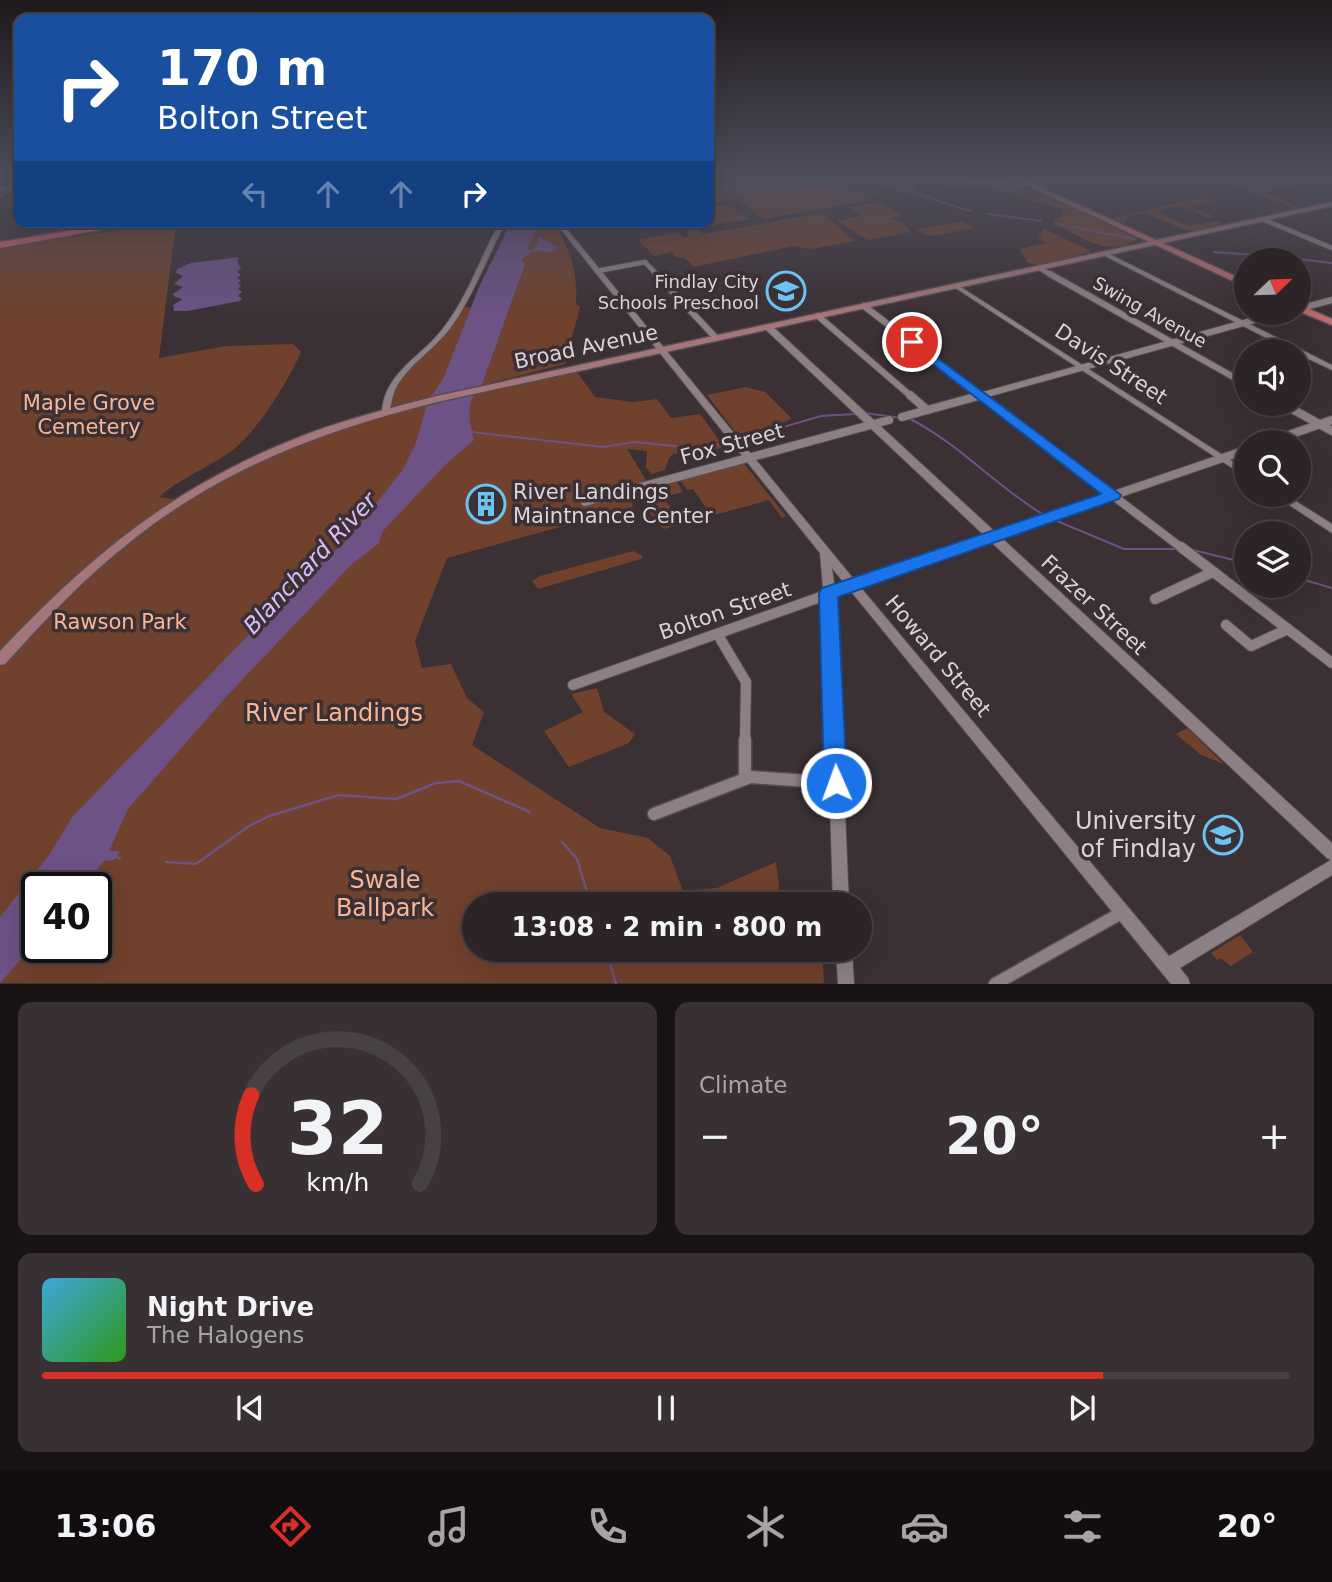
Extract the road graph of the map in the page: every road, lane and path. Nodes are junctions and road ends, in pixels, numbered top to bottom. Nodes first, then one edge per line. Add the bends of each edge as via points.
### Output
1 (1118, 225) edge
2 (1235, 225) edge
3 (1276, 225) edge
4 (73, 228) edge
5 (78, 228) edge
6 (89, 228) edge
7 (93, 228) edge
8 (500, 228) edge
9 (563, 228) edge
10 (0, 240) edge
11 (1156, 242) junction
12 (1332, 248) edge
13 (1103, 254) junction
14 (1039, 268) junction
15 (597, 271) junction
16 (1234, 278) edge
17 (956, 286) junction
18 (1332, 300) edge
19 (1311, 305) edge
20 (864, 306) junction
21 (1311, 313) edge
22 (818, 316) junction
23 (1234, 319) edge
24 (1332, 323) edge
25 (1234, 325) edge
26 (1248, 326) edge
27 (768, 327) junction
28 (716, 338) junction
29 (1171, 342) junction
30 (661, 351) junction
31 (1081, 367) junction
32 (1332, 368) edge
33 (1234, 377) edge
34 (981, 395) junction
35 (386, 410) junction
36 (927, 410) junction
37 (902, 416) dead end
38 (1305, 416) edge
39 (889, 420) dead end
40 (1332, 420) edge
41 (1319, 424) junction
42 (872, 425) junction
43 (1302, 430) edge
44 (1332, 431) edge
45 (1234, 454) edge
46 (748, 458) junction
47 (1222, 458) junction
48 (1234, 466) edge
49 (1113, 495) junction
50 (584, 502) dead end
51 (1298, 507) edge
52 (1332, 529) edge
53 (992, 537) junction
54 (825, 552) junction
55 (1213, 572) junction
56 (852, 585) junction
57 (829, 593) junction
58 (1155, 599) dead end
59 (1226, 625) dead end
60 (1287, 629) junction
61 (718, 635) junction
62 (0, 660) edge
63 (1332, 663) edge
64 (573, 685) dead end
65 (745, 779) junction
66 (836, 783) junction
67 (654, 814) dead end
68 (1332, 853) edge
69 (1332, 867) edge
70 (840, 892) edge
71 (1123, 912) junction
72 (845, 962) edge
73 (1168, 966) junction
74 (846, 984) edge
75 (995, 984) edge
76 (1182, 984) edge

1 - 11 main road
2 - 11 main road, Broad Avenue
3 - 12 street
4 - 10 highway
5 - 10 highway
6 - 10 highway
7 - 10 highway
8 - 35 street via 452,321 392,387 385,399
9 - 15 street, Howard Street
11 - 13 main road, Broad Avenue
11 - 16 main road
13 - 14 main road, Broad Avenue
13 - 23 street
14 - 17 main road, Broad Avenue
14 - 29 street, Swing Avenue
15 - 28 street via 645,262
15 - 30 street, Howard Street
17 - 20 main road, Broad Avenue
17 - 31 street, Davis Street
18 - 19 street
20 - 22 main road, Broad Avenue
20 - 34 street
21 - 24 main road
22 - 27 main road, Broad Avenue
22 - 36 street
25 - 29 street
26 - 32 street
27 - 28 main road, Broad Avenue
27 - 42 street, Frazer Street
28 - 30 main road, Broad Avenue
29 - 31 street
29 - 33 street, Swing Avenue
30 - 35 main road, Broad Avenue
30 - 46 street, Howard Street
31 - 34 street
31 - 47 street, Davis Street
34 - 36 street
34 - 49 street
35 - 62 main road, Broad Avenue via 290,442 180,500 87,572
36 - 37 street
38 - 41 street
39 - 42 street, Fox Street
40 - 41 street
41 - 43 street
41 - 44 street
42 - 46 street, Fox Street
42 - 53 street, Frazer Street
45 - 47 street, Bolton Street
46 - 50 street, Fox Street
46 - 54 street, Howard Street
47 - 48 street, Davis Street
47 - 49 street, Bolton Street
49 - 53 street, Bolton Street
49 - 55 street
51 - 52 street
53 - 56 street, Bolton Street
53 - 68 street, Frazer Street
54 - 56 street, Howard Street
54 - 57 street
55 - 58 street
55 - 60 street
56 - 57 street, Bolton Street
56 - 71 street, Howard Street
57 - 61 street, Bolton Street
57 - 66 street
59 - 60 street via 1251,646
60 - 63 street
61 - 64 street, Bolton Street
61 - 65 street via 746,682
65 - 66 street
65 - 67 street
66 - 70 street
69 - 73 street
71 - 73 street, Howard Street
71 - 75 street
72 - 74 street
73 - 76 street, Howard Street

